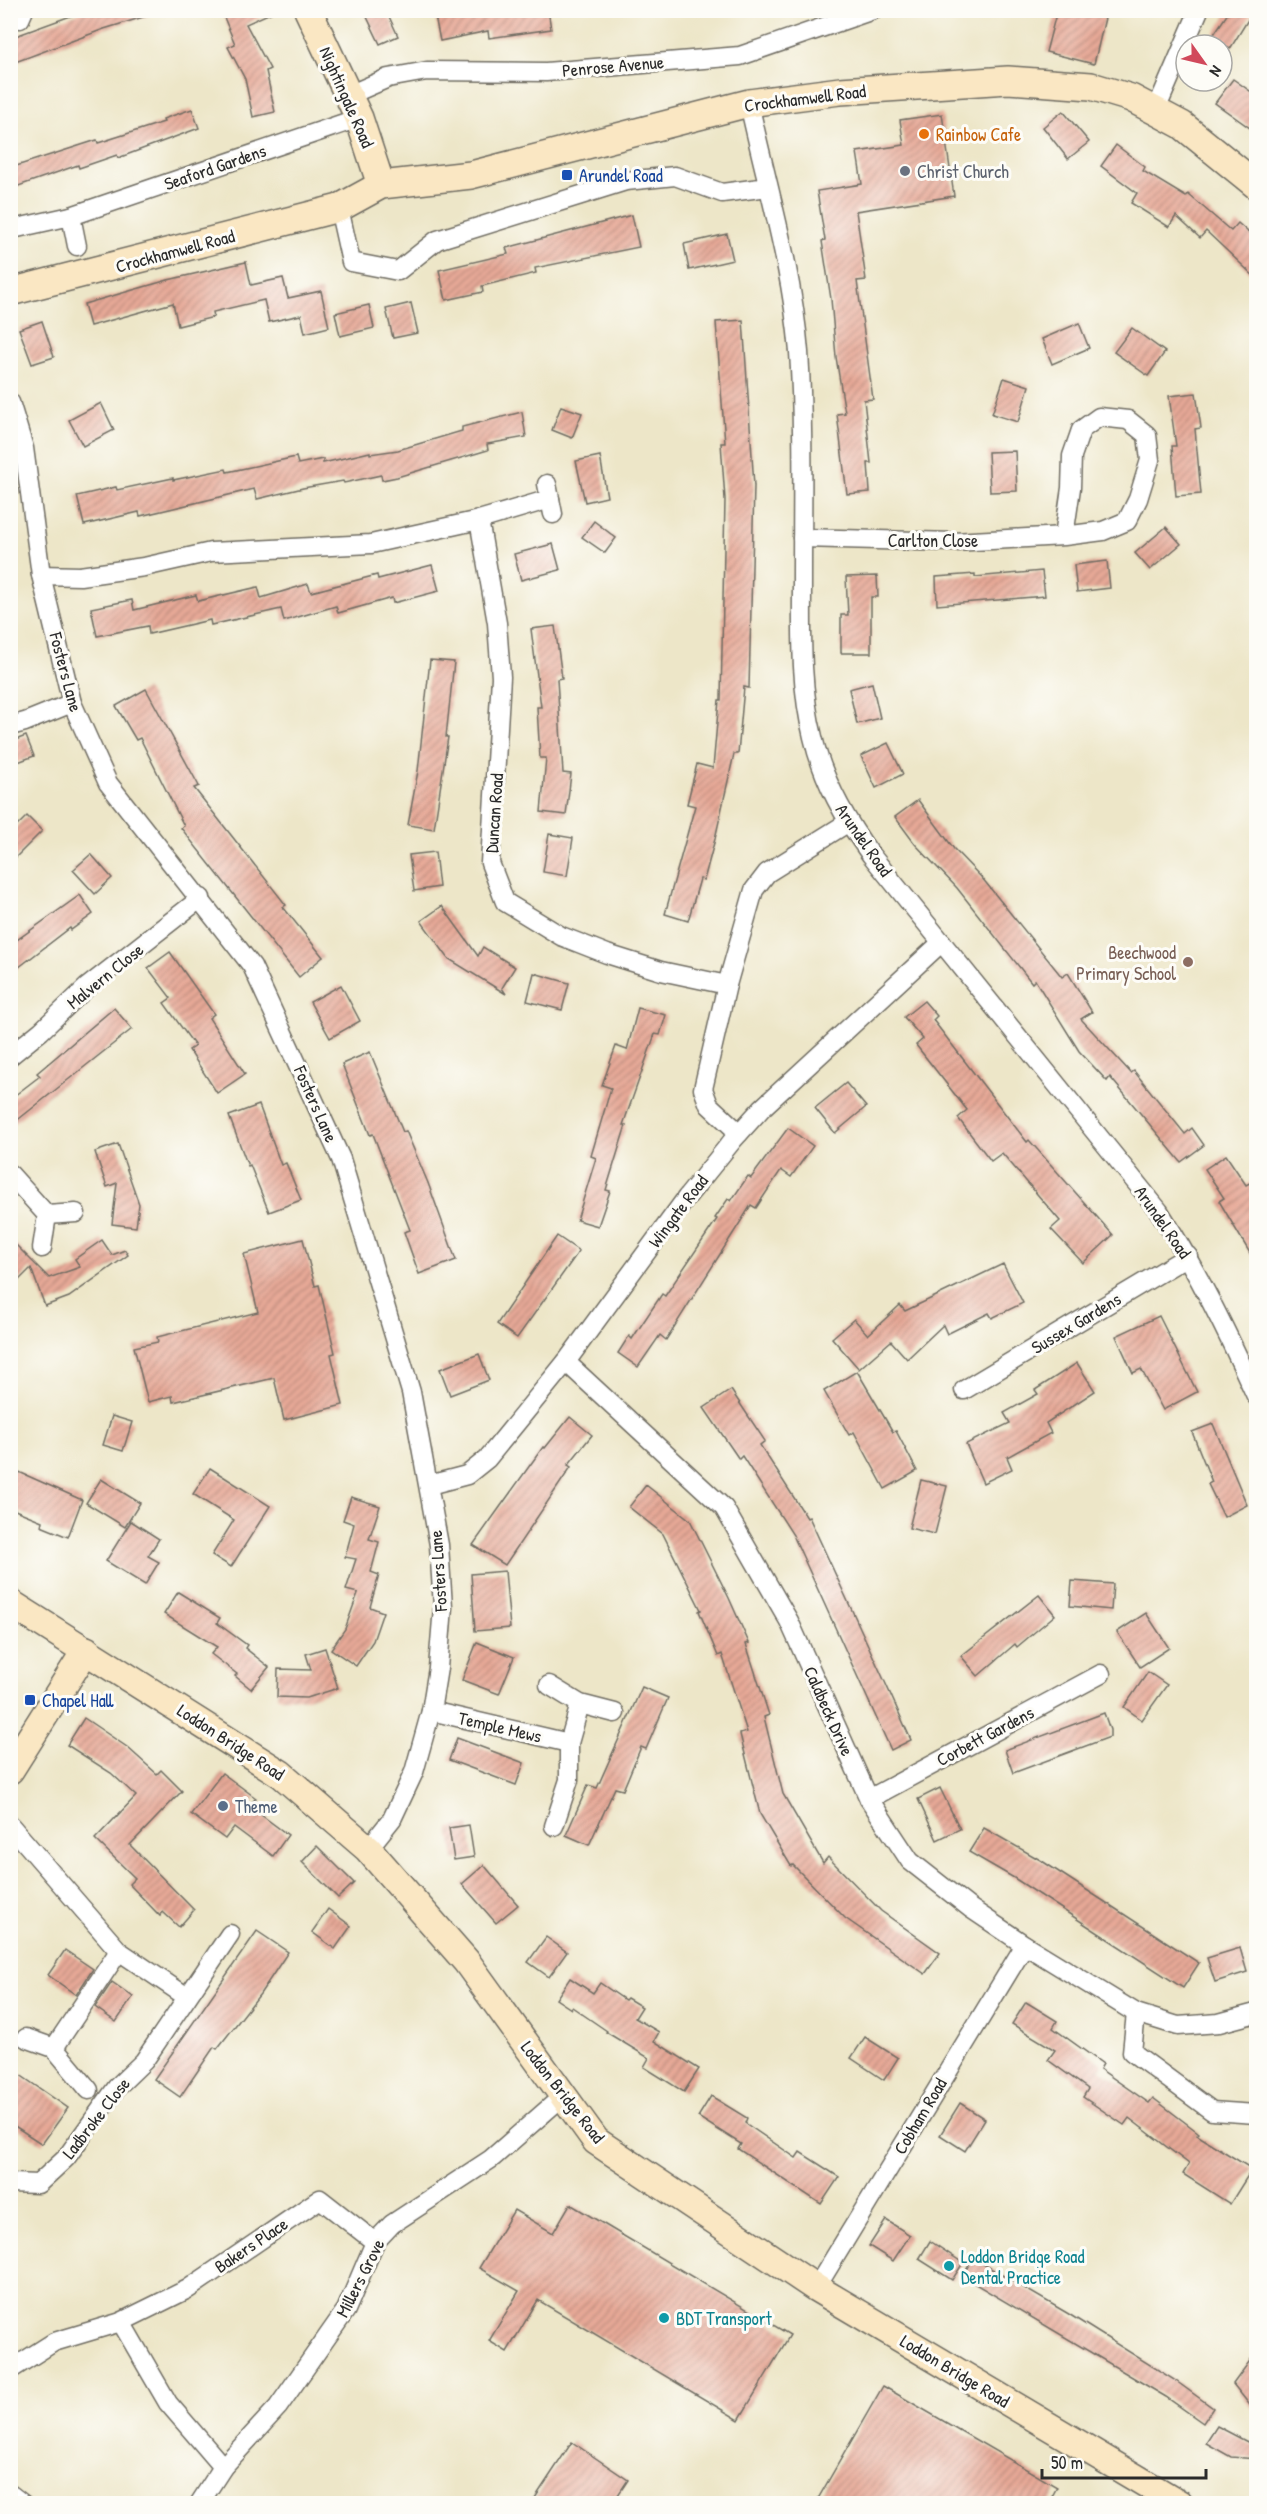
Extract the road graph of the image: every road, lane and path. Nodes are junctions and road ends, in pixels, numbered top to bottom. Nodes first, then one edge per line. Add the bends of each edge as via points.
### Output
1 (308, 10) edge
2 (873, 10) edge
3 (1199, 10) edge
4 (749, 103) junction
5 (354, 106) junction
6 (1156, 110) junction
7 (381, 185) junction
8 (1257, 185) edge
9 (768, 187) junction
10 (339, 208) junction
11 (70, 216) junction
12 (16, 228) dead end
13 (77, 246) dead end
14 (10, 292) edge
15 (10, 402) edge
16 (550, 499) dead end
17 (479, 520) junction
18 (1064, 536) junction
19 (802, 538) junction
20 (41, 575) junction
21 (72, 703) junction
22 (10, 726) edge
23 (847, 823) junction
24 (201, 898) junction
25 (942, 942) junction
26 (727, 985) junction
27 (10, 1056) edge
28 (739, 1133) junction
29 (10, 1174) edge
30 (76, 1213) dead end
31 (47, 1215) junction
32 (42, 1248) dead end
33 (1188, 1256) junction
34 (566, 1362) junction
35 (964, 1390) dead end
36 (1257, 1396) edge
37 (429, 1485) junction
38 (10, 1603) edge
39 (86, 1650) junction
40 (1101, 1674) dead end
41 (549, 1685) dead end
42 (580, 1704) junction
43 (431, 1711) junction
44 (615, 1713) dead end
45 (569, 1743) junction
46 (10, 1770) edge
47 (869, 1799) junction
48 (10, 1826) edge
49 (554, 1826) dead end
50 (368, 1849) junction
51 (230, 1934) dead end
52 (1025, 1945) junction
53 (119, 1952) junction
54 (187, 1997) junction
55 (1136, 2013) junction
56 (1257, 2013) edge
57 (26, 2038) dead end
58 (54, 2049) junction
59 (89, 2090) dead end
60 (562, 2096) junction
61 (1257, 2114) edge
62 (10, 2183) edge
63 (375, 2242) junction
64 (816, 2288) junction
65 (121, 2322) junction
66 (10, 2370) edge
67 (223, 2467) junction
68 (10, 2494) edge
69 (199, 2503) edge
70 (23, 2504) edge
71 (1180, 2504) edge

1 - 5 street, Nightingale Road
2 - 5 street, Penrose Avenue via 740,56 546,72 427,71 388,78
3 - 6 street
4 - 6 street, Crockhamwell Road via 840,91 1008,80 1091,86
4 - 7 street, Crockhamwell Road via 471,175
4 - 9 street, Arundel Road
5 - 7 street, Nightingale Road
5 - 11 street, Seaford Gardens
6 - 8 street, Crockhamwell Road via 1182,125
7 - 10 street, Crockhamwell Road
9 - 10 street via 722,193 675,176 626,181 437,240 398,271 351,262
9 - 19 street, Arundel Road via 796,317
10 - 14 street, Crockhamwell Road
11 - 12 street, Seaford Gardens
11 - 13 street
15 - 20 street, Fosters Lane via 24,448
16 - 17 street
17 - 20 street via 371,544 211,552 80,576
17 - 26 street, Duncan Road via 497,622 501,677 490,863 505,902 561,936 607,954
18 - 18 street, Carlton Close via 1103,531 1127,521 1150,460 1147,435 1128,420 1100,417 1081,430 1071,456
18 - 19 street, Carlton Close via 954,542
19 - 23 street, Arundel Road via 803,682 813,738
20 - 21 street, Fosters Lane
21 - 22 street
21 - 24 street, Fosters Lane via 108,783
23 - 25 street, Arundel Road
23 - 26 street via 767,873 754,890
24 - 27 street, Malvern Close via 87,987
24 - 37 street, Fosters Lane via 252,966 341,1159 411,1392
25 - 28 street, Wingate Road
25 - 33 street, Arundel Road via 1159,1211
26 - 28 street via 703,1089 708,1105
28 - 34 street, Wingate Road
29 - 31 street
30 - 31 street
31 - 32 street
33 - 35 street, Sussex Gardens
33 - 36 street, Arundel Road
34 - 37 street, Wingate Road via 487,1459 467,1476
34 - 47 street, Caldbeck Drive via 724,1508 789,1621
37 - 43 street, Fosters Lane via 439,1545 443,1607
38 - 39 street, Loddon Bridge Road
39 - 46 street
39 - 50 street, Loddon Bridge Road via 281,1774
40 - 47 street, Corbett Gardens
41 - 42 street
42 - 44 street
42 - 45 street
43 - 45 street, Temple Mews
43 - 50 street, Fosters Lane via 401,1802 388,1826
45 - 49 street via 568,1780
47 - 52 street, Caldbeck Drive via 910,1861
48 - 53 street
50 - 60 street, Loddon Bridge Road via 466,1960
51 - 54 street, Ladbroke Close
52 - 55 street, Caldbeck Drive
52 - 64 street, Cobham Road
53 - 54 street
53 - 58 street
54 - 62 street, Ladbroke Close via 144,2061 117,2087 66,2158 38,2184
55 - 56 street, Caldbeck Drive via 1179,2026 1219,2023
55 - 61 street via 1132,2052 1212,2111
57 - 58 street, Ladbroke Close
58 - 59 street, Ladbroke Close
60 - 63 street, Millers Grove via 491,2159 392,2224
60 - 64 street, Loddon Bridge Road via 596,2141
63 - 65 street, Bakers Place via 320,2199 188,2289
63 - 67 street, Millers Grove via 346,2310 278,2407
64 - 71 street, Loddon Bridge Road
65 - 66 street, Bakers Place via 54,2342
65 - 67 street via 168,2403
67 - 69 street, Millers Grove
68 - 70 street

